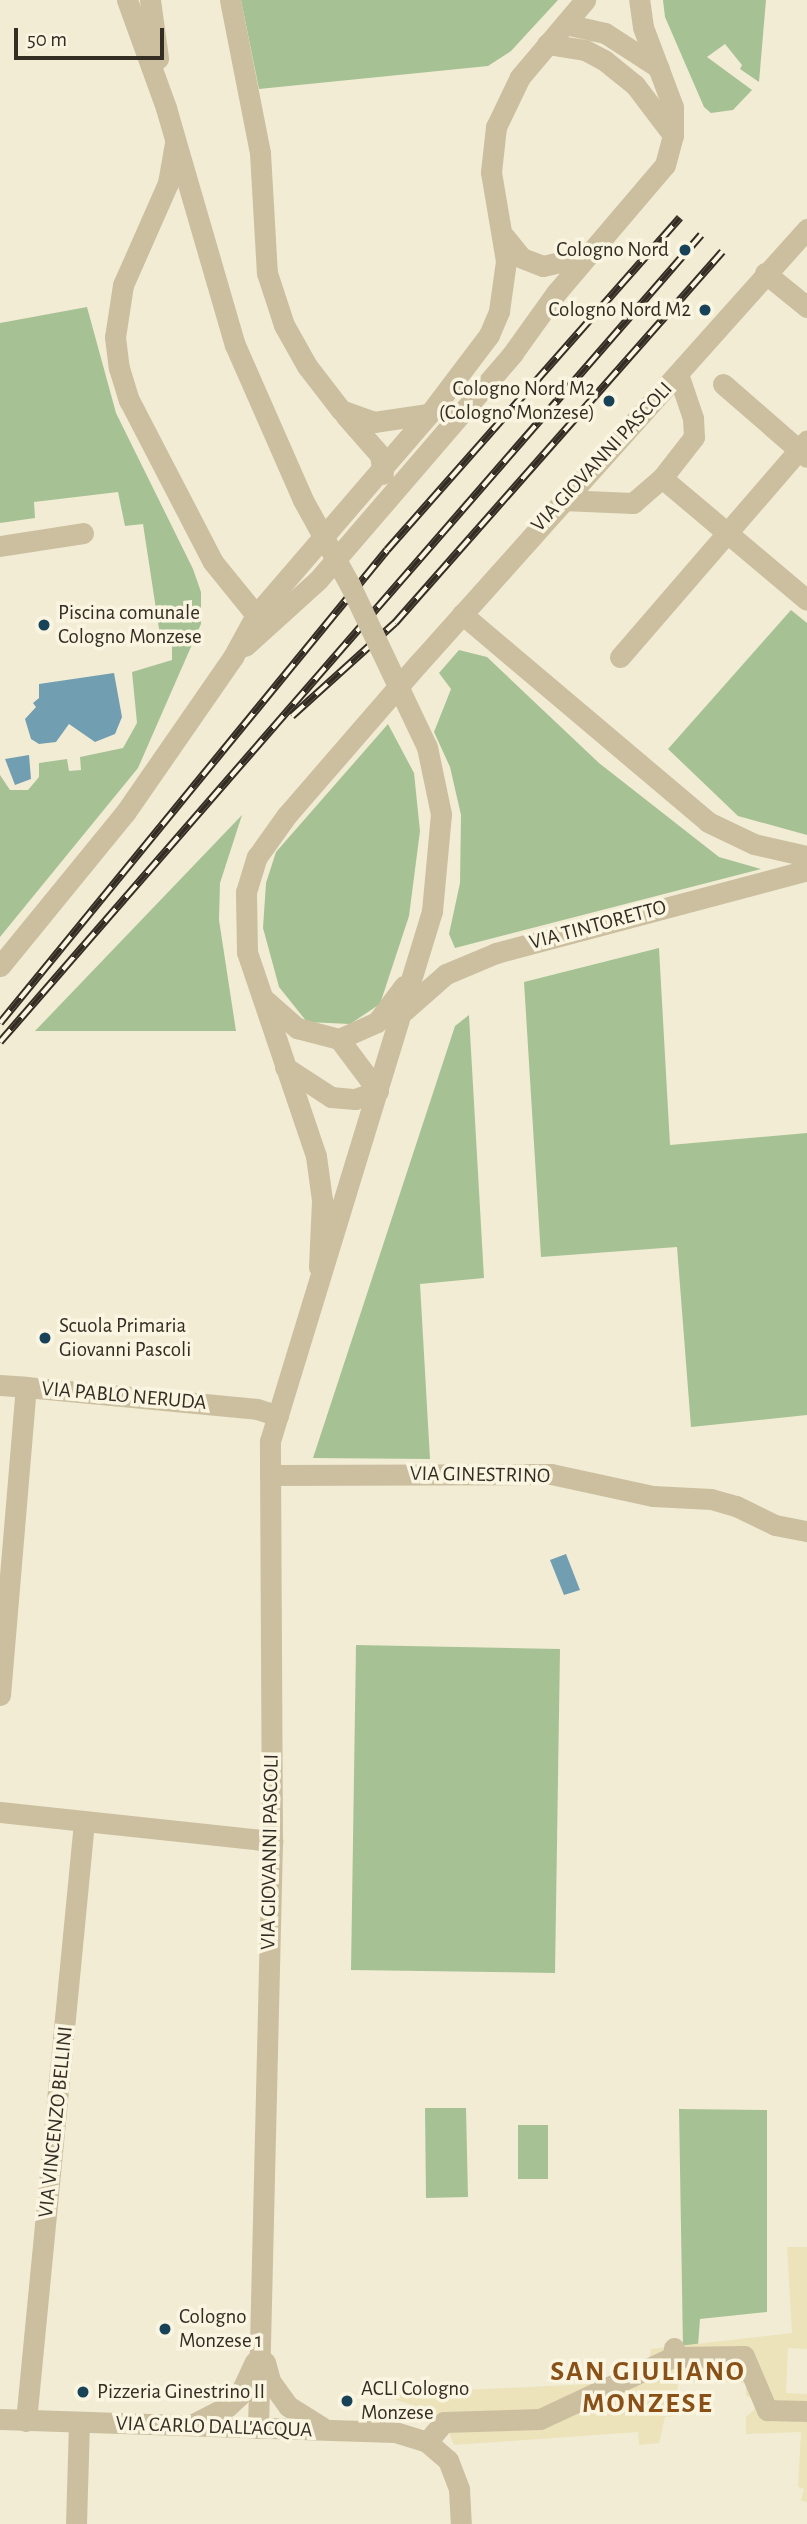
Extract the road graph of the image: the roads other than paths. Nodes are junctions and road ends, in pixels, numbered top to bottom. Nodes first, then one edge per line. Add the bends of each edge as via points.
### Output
1 (127, 0) edge
2 (150, 0) edge
3 (230, 0) edge
4 (585, 0) edge
5 (639, 0) edge
6 (565, 24) junction
7 (547, 44) junction
8 (659, 68) junction
9 (166, 108) junction
10 (673, 135) junction
11 (175, 143) junction
12 (807, 229) edge
13 (504, 236) junction
14 (586, 256) junction
15 (765, 274) junction
16 (807, 307) edge
17 (678, 374) junction
18 (723, 384) dead end
19 (341, 410) junction
20 (430, 413) junction
21 (804, 449) edge
22 (383, 464) junction
23 (662, 478) junction
24 (562, 500) junction
25 (383, 505) junction
26 (83, 533) dead end
27 (727, 533) junction
28 (0, 546) edge
29 (807, 600) edge
30 (462, 614) junction
31 (256, 615) junction
32 (277, 616) junction
33 (233, 657) junction
34 (620, 657) dead end
35 (807, 856) edge
36 (807, 870) edge
37 (0, 966) edge
38 (416, 966) junction
39 (260, 994) junction
40 (404, 1011) junction
41 (339, 1039) junction
42 (284, 1066) junction
43 (378, 1091) junction
44 (319, 1283) junction
45 (0, 1385) edge
46 (26, 1387) junction
47 (278, 1416) junction
48 (270, 1475) junction
49 (807, 1531) edge
50 (0, 1695) edge
51 (0, 1812) edge
52 (84, 1822) junction
53 (272, 1840) junction
54 (260, 2346) junction
55 (807, 2411) edge
56 (0, 2420) edge
57 (26, 2421) junction
58 (79, 2423) junction
59 (187, 2426) junction
60 (258, 2428) junction
61 (330, 2430) junction
62 (427, 2442) junction
63 (76, 2524) edge
64 (461, 2524) edge

1 - 9 street, VIA GIOVANNI PASCOLI
2 - 9 street, VIA GIOVANNI PASCOLI
3 - 19 street via 260,153 269,284 292,341
4 - 6 street
5 - 8 street via 643,27
6 - 7 street
6 - 8 street via 605,33
7 - 10 street via 585,50 604,60 635,85
7 - 13 street via 514,85 493,141 491,172
8 - 10 street via 672,101
9 - 11 street, VIA GIOVANNI PASCOLI
10 - 14 street via 659,174
11 - 31 street, VIA GIOVANNI PASCOLI via 168,183 123,285 116,351 129,400 213,562
11 - 38 street, VIA GIOVANNI PASCOLI, bridge via 235,345 303,500 350,585 427,747 439,786 441,837 435,897
12 - 15 street, VIA GIOVANNI PASCOLI
13 - 14 street via 522,258 543,266
13 - 20 street via 505,275 495,325
14 - 25 street via 513,352
15 - 16 street
15 - 17 street, VIA GIOVANNI PASCOLI
17 - 23 street via 693,418 694,437
17 - 24 street, VIA GIOVANNI PASCOLI
18 - 21 street
19 - 20 street via 361,419 388,422
19 - 22 street
20 - 22 street
21 - 27 street
22 - 25 street
22 - 31 street
23 - 24 street via 633,503
23 - 27 street
24 - 30 street, VIA GIOVANNI PASCOLI
25 - 32 street via 317,580
26 - 28 street
27 - 29 street
27 - 34 street
30 - 35 street via 708,822 754,844
30 - 39 street, VIA GIOVANNI PASCOLI via 287,815 257,857 246,892 244,929
31 - 32 street
31 - 33 street
32 - 33 street
33 - 37 street via 125,813
36 - 40 street, VIA TINTORETTO via 476,960 446,974
38 - 40 street, VIA GIOVANNI PASCOLI
38 - 41 street via 377,1022
39 - 41 street via 297,1028
39 - 42 street, VIA GIOVANNI PASCOLI
40 - 43 street, VIA GIOVANNI PASCOLI
41 - 43 street
42 - 43 street via 331,1097 355,1098
42 - 44 street, VIA GIOVANNI PASCOLI via 320,1178
43 - 44 street, VIA GIOVANNI PASCOLI
44 - 47 street, VIA GIOVANNI PASCOLI
45 - 46 street
46 - 47 street, VIA PABLO NERUDA via 257,1409
46 - 50 street, VIA PABLO NERUDA
47 - 48 street, VIA GIOVANNI PASCOLI via 270,1441
48 - 49 street, VIA GINESTRINO via 551,1474 653,1496 711,1499 775,1525
48 - 53 street, VIA GIOVANNI PASCOLI
51 - 52 street
52 - 53 street
52 - 57 street, VIA VINCENZO BELLINI
53 - 54 street, VIA GIOVANNI PASCOLI
54 - 59 street via 239,2396 227,2407
54 - 60 street, VIA GIOVANNI PASCOLI
54 - 61 street via 270,2381 288,2406
55 - 62 street via 767,2410 744,2357 673,2353 540,2419 444,2422
56 - 57 street, VIA CARLO DALL'ACQUA
57 - 58 street, VIA CARLO DALL'ACQUA
58 - 59 street, VIA CARLO DALL'ACQUA
58 - 63 street
59 - 60 street, VIA CARLO DALL'ACQUA
60 - 61 street, VIA CARLO DALL'ACQUA
61 - 62 street, VIA CARLO DALL'ACQUA via 395,2432
62 - 64 street via 443,2454 455,2473

